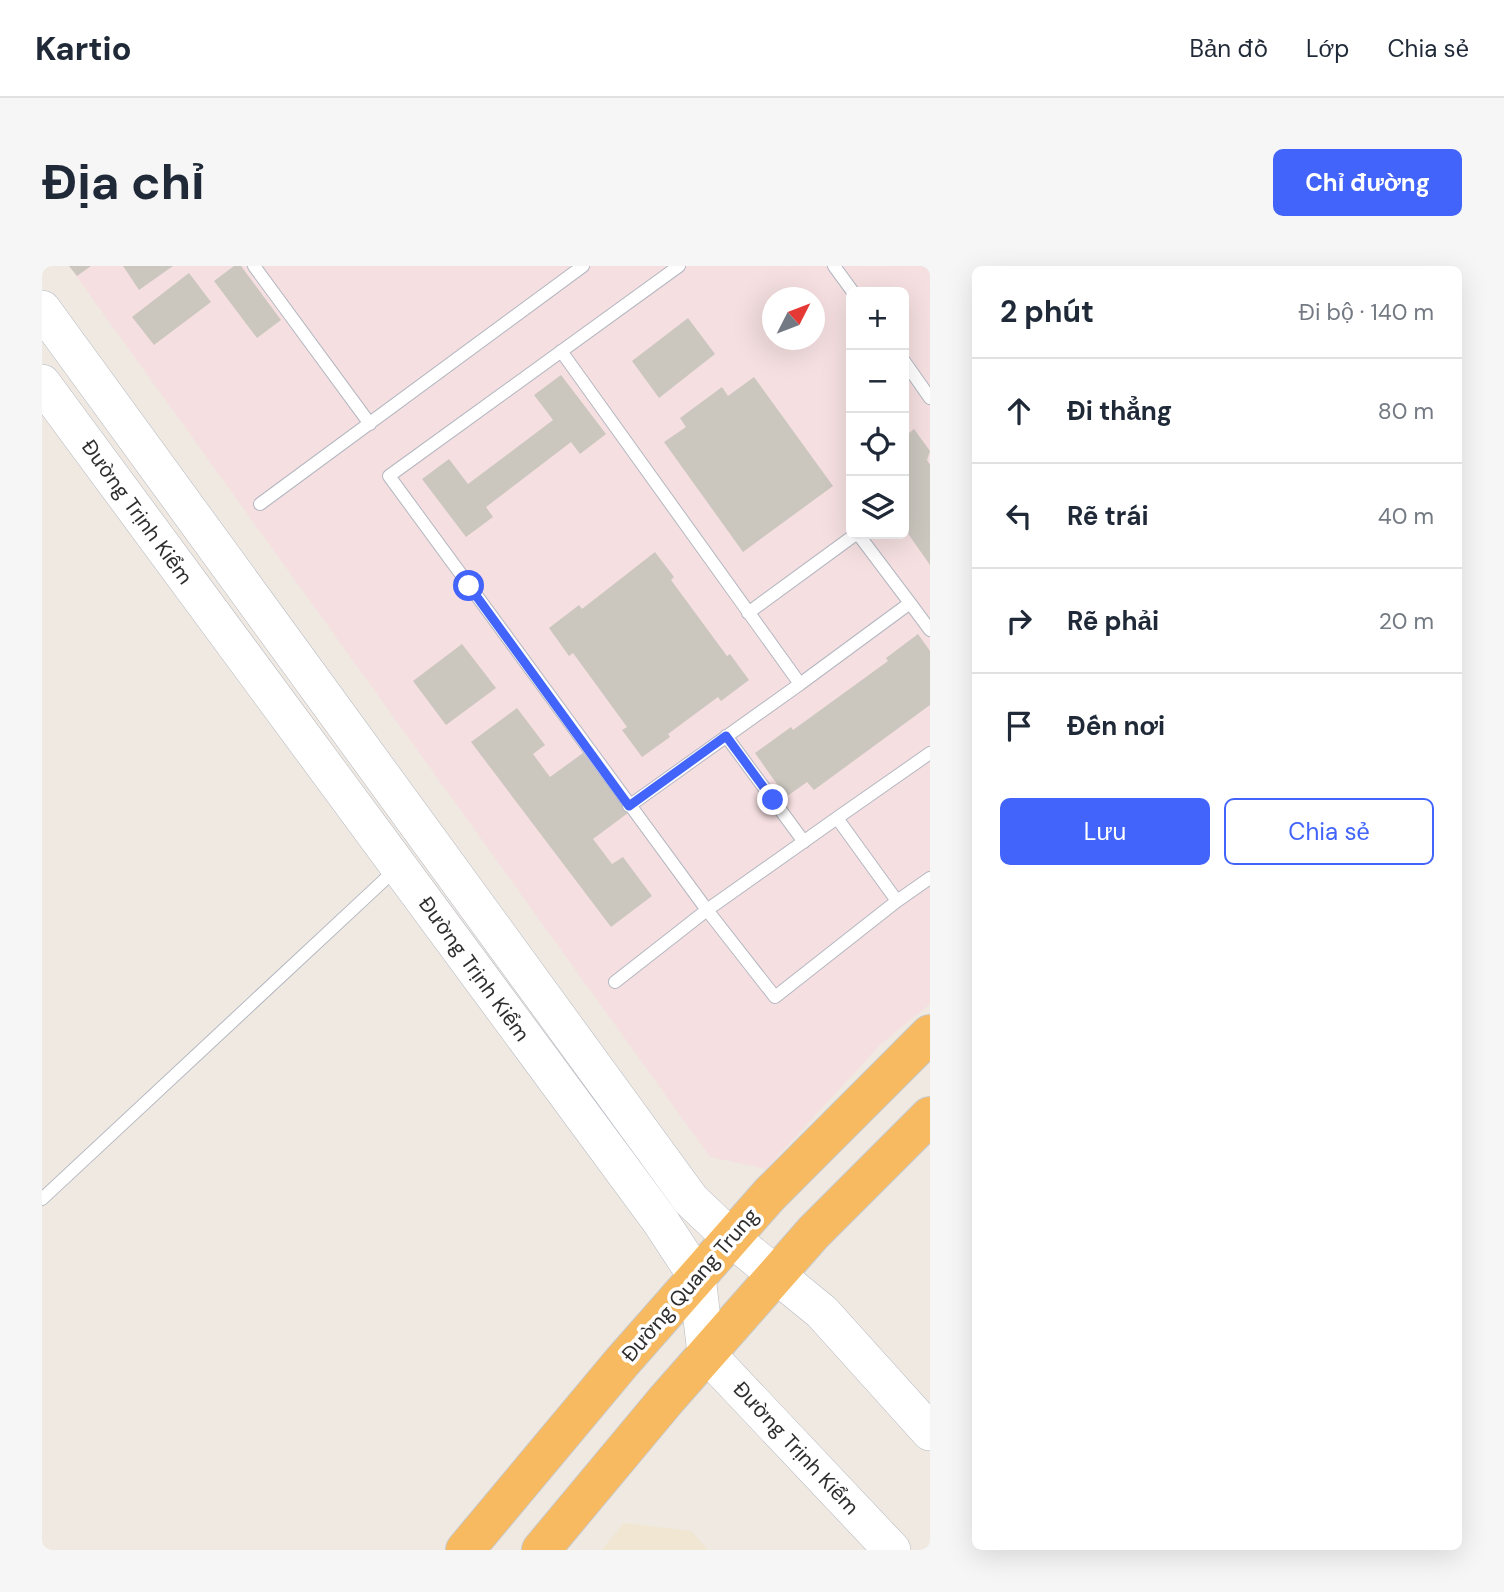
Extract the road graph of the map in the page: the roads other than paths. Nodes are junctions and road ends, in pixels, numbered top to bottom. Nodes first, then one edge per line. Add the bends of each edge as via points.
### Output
1 (254, 266) edge
2 (583, 266) edge
3 (679, 266) edge
4 (834, 266) edge
5 (849, 287) edge
6 (42, 309) edge
7 (561, 351) junction
8 (909, 368) edge
9 (42, 383) edge
10 (930, 398) edge
11 (370, 424) junction
12 (260, 504) dead end
13 (850, 539) edge
14 (861, 539) edge
15 (910, 603) junction
16 (748, 613) junction
17 (930, 630) edge
18 (800, 684) junction
19 (726, 736) junction
20 (930, 753) edge
21 (629, 806) junction
22 (837, 818) junction
23 (804, 842) junction
24 (398, 866) junction
25 (930, 878) edge
26 (897, 901) junction
27 (707, 910) junction
28 (615, 982) dead end
29 (930, 1034) edge
30 (930, 1116) edge
31 (42, 1199) edge
32 (731, 1238) junction
33 (775, 1276) junction
34 (697, 1277) junction
35 (706, 1353) junction
36 (930, 1433) edge
37 (466, 1550) edge
38 (541, 1550) edge
39 (892, 1550) edge

1 - 11 lane
2 - 11 lane
3 - 7 lane
4 - 5 lane
6 - 32 main road, Đường Trịnh Kiểm via 691,1200
7 - 16 lane
7 - 21 lane via 389,476
8 - 10 lane
9 - 24 main road, Đường Trịnh Kiểm
11 - 12 lane
13 - 16 lane
14 - 15 lane
15 - 17 lane
15 - 18 lane
16 - 18 lane
18 - 19 lane
19 - 21 lane
19 - 23 lane
20 - 22 lane
21 - 27 lane
22 - 23 lane
22 - 26 lane
23 - 27 lane
24 - 31 lane
24 - 34 main road, Đường Trịnh Kiểm
25 - 26 lane
26 - 27 lane via 775,997
27 - 28 lane
29 - 32 highway, Đường Quang Trung
30 - 33 highway
32 - 33 main road, Đường Trịnh Kiểm
32 - 34 highway, Đường Quang Trung
33 - 35 highway
33 - 36 main road, Đường Trịnh Kiểm via 822,1312
34 - 35 main road, Đường Trịnh Kiểm
34 - 37 highway, Đường Quang Trung
35 - 38 highway
35 - 39 main road, Đường Trịnh Kiểm

